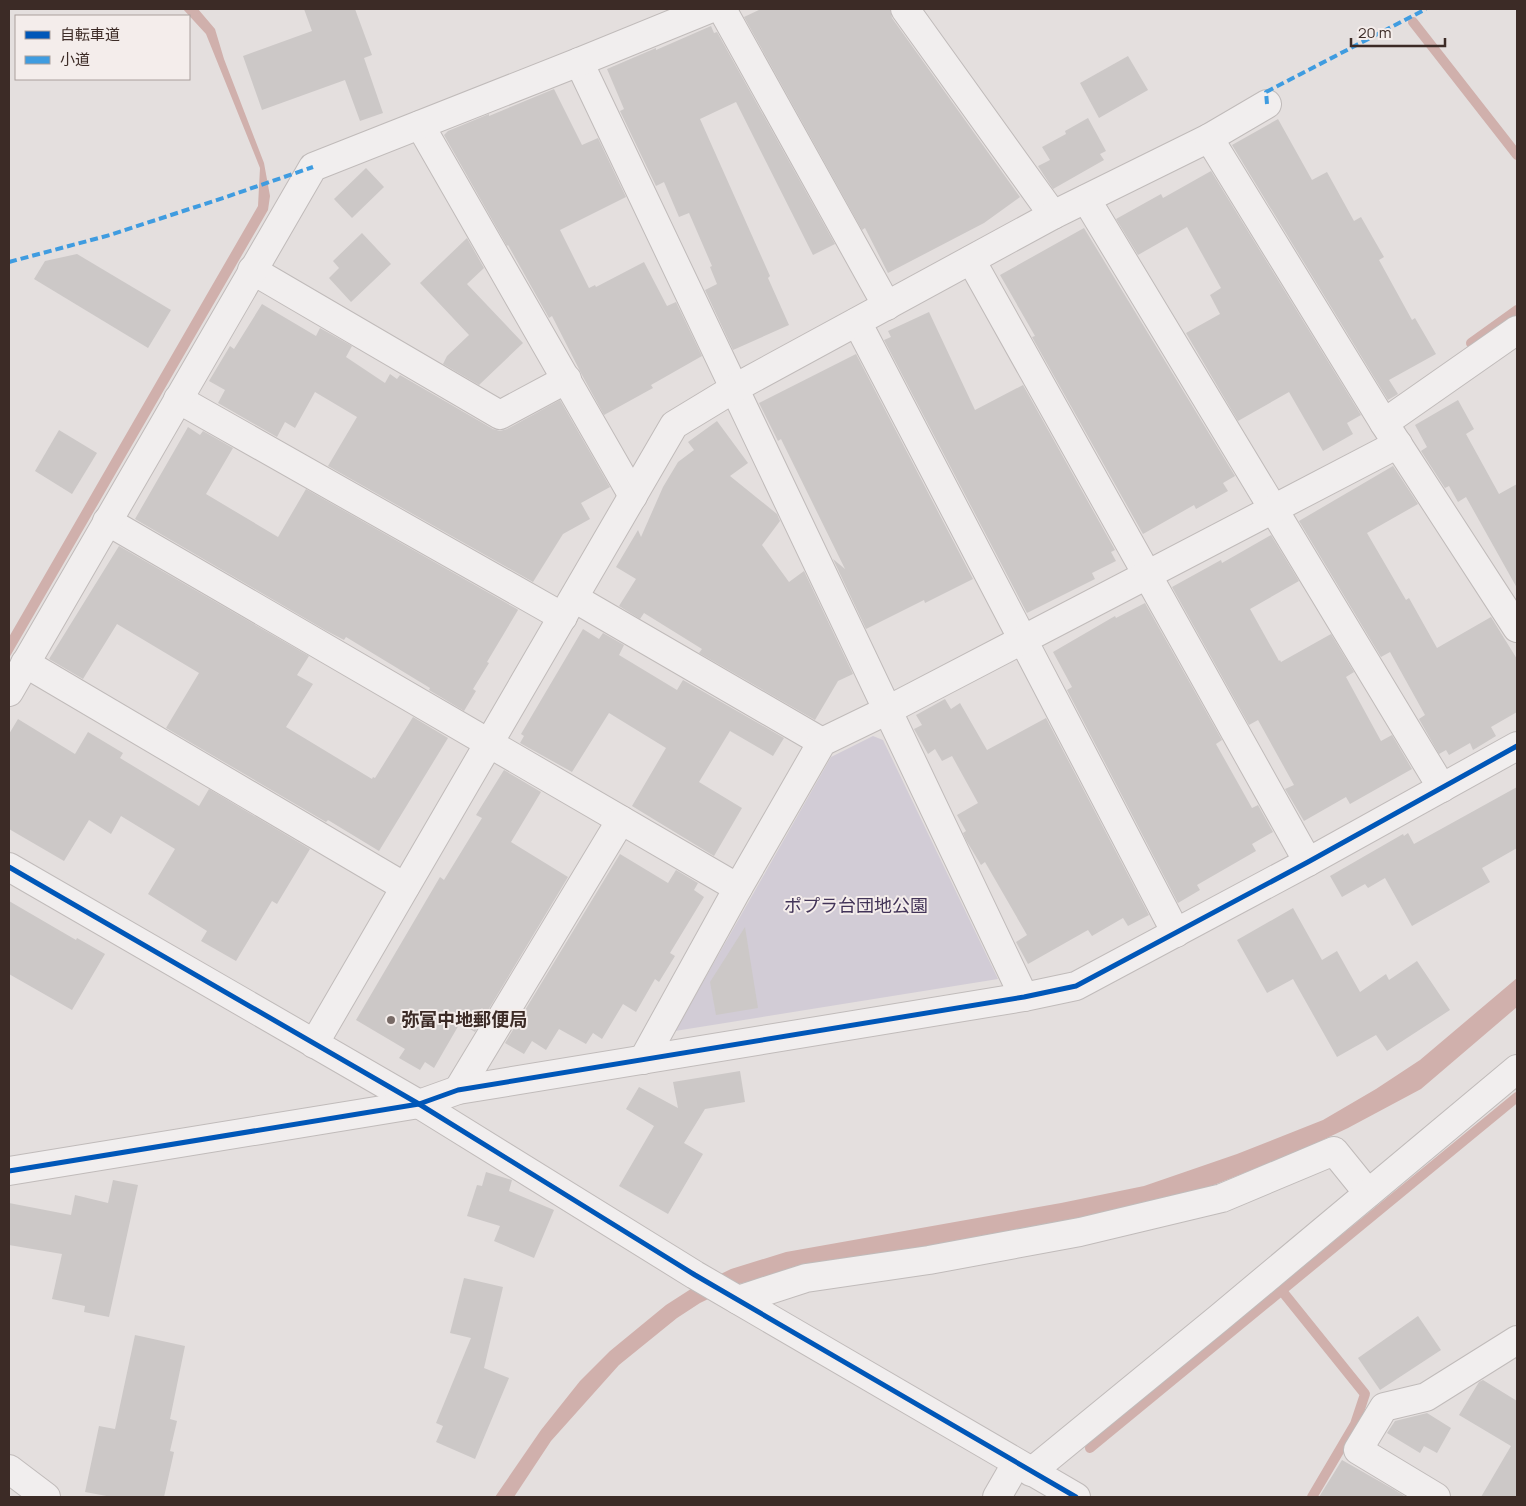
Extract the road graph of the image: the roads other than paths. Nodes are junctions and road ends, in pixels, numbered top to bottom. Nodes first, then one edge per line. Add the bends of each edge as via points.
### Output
1 (708, 9) edge
2 (722, 9) edge
3 (905, 9) edge
4 (579, 62) junction
5 (1267, 104) dead end
6 (420, 125) junction
7 (1209, 138) junction
8 (1086, 199) junction
9 (1053, 215) junction
10 (971, 260) junction
11 (252, 270) junction
12 (887, 306) junction
13 (857, 322) junction
14 (1517, 330) edge
15 (566, 379) junction
16 (735, 388) junction
17 (178, 399) junction
18 (1391, 434) junction
19 (633, 496) junction
20 (1274, 510) junction
21 (107, 521) junction
22 (1147, 575) junction
23 (568, 607) junction
24 (1517, 628) edge
25 (1022, 640) junction
26 (25, 664) junction
27 (9, 692) edge
28 (888, 710) junction
29 (822, 742) junction
30 (489, 743) junction
31 (1517, 746) edge
32 (1442, 788) junction
33 (621, 820) junction
34 (1308, 862) junction
35 (9, 867) edge
36 (405, 887) junction
37 (738, 888) junction
38 (1176, 933) junction
39 (1024, 997) junction
40 (314, 1044) junction
41 (643, 1060) junction
42 (1517, 1069) edge
43 (458, 1090) junction
44 (419, 1104) junction
45 (9, 1171) edge
46 (1368, 1193) junction
47 (735, 1298) junction
48 (1517, 1340) edge
49 (1024, 1468) junction
50 (9, 1469) edge
51 (46, 1497) edge
52 (997, 1497) edge
53 (1076, 1497) edge
54 (1436, 1497) edge

1 - 4 street
2 - 12 street
3 - 9 street
4 - 6 street
4 - 16 street
5 - 7 street
6 - 11 street via 313,167
6 - 15 street
7 - 8 street
7 - 18 street
8 - 9 street
8 - 20 street
9 - 10 street
10 - 12 street
10 - 22 street
11 - 15 street via 500,415
11 - 17 street
12 - 13 street
13 - 16 street
13 - 25 street
14 - 18 street
15 - 19 street
16 - 19 street via 674,426
16 - 28 street
17 - 21 street
17 - 23 street
18 - 20 street
18 - 24 street
19 - 23 street
20 - 22 street
20 - 32 street
21 - 26 street
21 - 30 street
22 - 25 street
22 - 34 street
23 - 29 street
23 - 30 street
25 - 28 street
25 - 38 street
26 - 27 street
26 - 36 street
28 - 29 street
28 - 39 street
29 - 37 street
30 - 33 street
30 - 36 street
31 - 32 street
32 - 34 street
33 - 37 street
33 - 43 street
34 - 38 street
35 - 40 street
36 - 40 street
37 - 41 street
38 - 39 street via 1076,986
39 - 41 street
40 - 44 street
41 - 43 street
42 - 46 street
43 - 44 street
44 - 45 street
44 - 47 street
46 - 47 street via 1334,1151 1222,1198 1080,1232 806,1278
46 - 49 street via 1219,1318
47 - 49 street
48 - 54 street via 1426,1398 1384,1408 1358,1450
49 - 52 street
49 - 53 street
50 - 51 street

